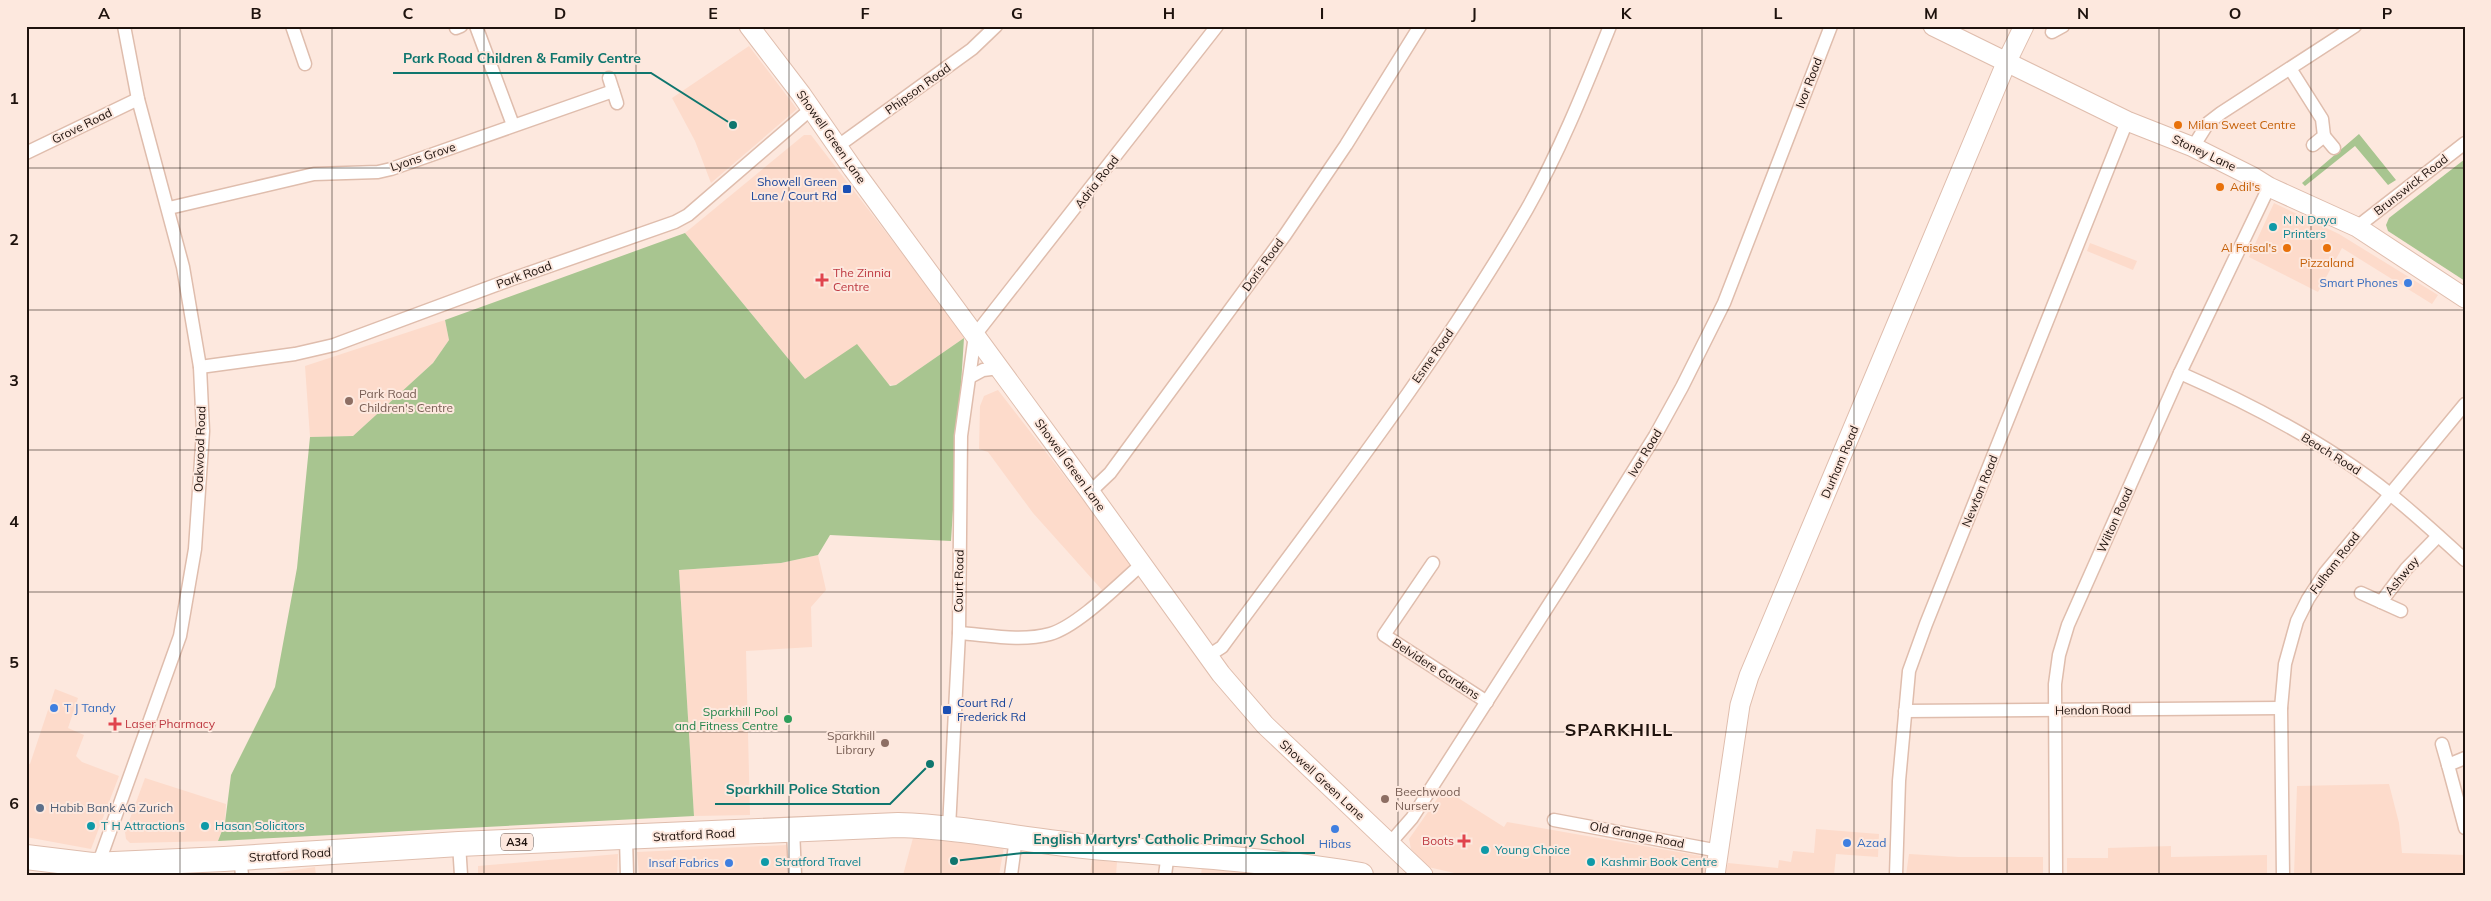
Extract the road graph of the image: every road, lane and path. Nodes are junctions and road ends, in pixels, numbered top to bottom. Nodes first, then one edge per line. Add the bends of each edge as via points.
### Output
1 (124, 26) edge
2 (292, 26) edge
3 (476, 26) edge
4 (749, 26) edge
5 (996, 26) edge
6 (1217, 26) edge
7 (1420, 26) edge
8 (1610, 26) edge
9 (1831, 26) edge
10 (1933, 26) edge
11 (2024, 26) edge
12 (2355, 26) edge
13 (2007, 61) junction
14 (305, 64) dead end
15 (2291, 70) junction
16 (609, 78) dead end
17 (138, 99) junction
18 (811, 109) junction
19 (2128, 121) junction
20 (513, 125) junction
21 (2324, 136) junction
22 (2465, 143) edge
23 (2313, 145) dead end
24 (838, 146) junction
25 (2194, 148) junction
26 (2334, 148) dead end
27 (26, 152) edge
28 (2269, 187) junction
29 (169, 208) junction
30 (2357, 227) junction
31 (2465, 298) edge
32 (976, 335) junction
33 (200, 367) junction
34 (999, 368) junction
35 (2180, 373) junction
36 (970, 378) junction
37 (2465, 404) edge
38 (1090, 492) junction
39 (2390, 494) junction
40 (2438, 536) junction
41 (2465, 560) edge
42 (1432, 563) dead end
43 (1141, 565) junction
44 (2361, 593) dead end
45 (2381, 602) junction
46 (2400, 611) dead end
47 (959, 633) junction
48 (1208, 656) junction
49 (1487, 702) junction
50 (2282, 708) junction
51 (2054, 710) junction
52 (1905, 711) junction
53 (2442, 744) dead end
54 (2465, 758) edge
55 (2448, 765) junction
56 (1554, 820) dead end
57 (794, 828) junction
58 (949, 828) junction
59 (2465, 828) edge
60 (626, 838) junction
61 (1016, 838) junction
62 (1390, 843) junction
63 (459, 844) junction
64 (1719, 851) junction
65 (26, 857) edge
66 (1166, 864) edge
67 (98, 865) junction
68 (241, 866) edge
69 (72, 869) edge
70 (1334, 873) edge
71 (461, 875) edge
72 (627, 875) edge
73 (795, 875) edge
74 (1011, 875) edge
75 (1361, 875) edge
76 (1423, 875) edge
77 (1715, 875) edge
78 (1896, 875) edge
79 (2056, 875) edge
80 (2283, 875) edge

1 - 17 street, Oakwood Road
2 - 14 street
3 - 20 street
4 - 18 street, Showell Green Lane
5 - 24 street, Phipson Road via 972,49
6 - 32 street, Adria Road
7 - 38 street, Doris Road via 1285,235 1110,473
8 - 48 street, Esme Road via 1563,138 1528,207 1484,281 1423,371 1222,647
9 - 49 street, Ivor Road via 1710,335 1656,436
10 - 13 street, Stoney Lane
11 - 13 street, Durham Road
12 - 15 street
13 - 19 street, Stoney Lane
13 - 64 street, Durham Road via 1749,676 1740,705
15 - 21 street via 2322,119
15 - 25 street via 2208,123
16 - 20 street, Lyons Grove via 614,97
17 - 27 street, Grove Road
17 - 29 street, Oakwood Road
18 - 24 street, Showell Green Lane
18 - 33 street, Park Road via 688,215 675,222 512,278 334,345 295,354
19 - 25 street, Stoney Lane
19 - 52 street, Newton Road via 1926,624 1909,671
20 - 29 street, Lyons Grove via 391,169 314,174
21 - 23 street
21 - 26 street
22 - 30 street, Brunswick Road
24 - 32 street, Showell Green Lane
25 - 28 street, Stoney Lane
28 - 30 street, Stoney Lane
28 - 35 street, Wilton Road
29 - 33 street, Oakwood Road
30 - 31 street, Stoney Lane
32 - 34 street, Showell Green Lane
32 - 36 street, Court Road
33 - 67 street, Oakwood Road via 202,432 195,540 180,636
34 - 36 street via 983,370
34 - 38 street, Showell Green Lane
35 - 39 street, Beach Road via 2253,407
35 - 51 street, Wilton Road via 2068,626 2059,655
36 - 47 street, Court Road via 961,436
37 - 39 street, Fulham Road
38 - 43 street, Showell Green Lane
39 - 40 street, Beach Road
39 - 50 street, Fulham Road via 2324,573 2308,599 2289,645
40 - 41 street, Beach Road
40 - 45 street, Ashway via 2406,569
42 - 49 street, Belvidere Gardens via 1384,635
43 - 47 street via 1080,617 1051,634 1023,637
43 - 48 street, Showell Green Lane
44 - 45 street
45 - 46 street, Ashway
47 - 58 street, Court Road
48 - 62 street, Showell Green Lane via 1265,725
49 - 62 street, Ivor Road via 1412,818
50 - 51 street, Hendon Road
50 - 80 street, Fulham Road
51 - 52 street, Hendon Road
51 - 79 street, Wilton Road
52 - 78 street, Newton Road
53 - 55 street
54 - 55 street
55 - 59 street
56 - 64 street, Old Grange Road
57 - 58 highway, Stratford Road / A34 via 894,825
57 - 60 highway, Stratford Road / A34
57 - 73 street
58 - 61 highway, Stratford Road / A34
60 - 63 highway, Stratford Road / A34
60 - 72 street
61 - 66 highway, Stratford Road / A34
61 - 74 street
62 - 76 street, Showell Green Lane
63 - 68 highway, Stratford Road / A34
63 - 71 street
64 - 77 street, Durham Road
65 - 69 highway, Stratford Road / A34
66 - 70 highway, Stratford Road / A34 via 1225,857
67 - 68 highway, Stratford Road / A34
67 - 69 highway, Stratford Road / A34
70 - 75 highway, Stratford Road / A34

